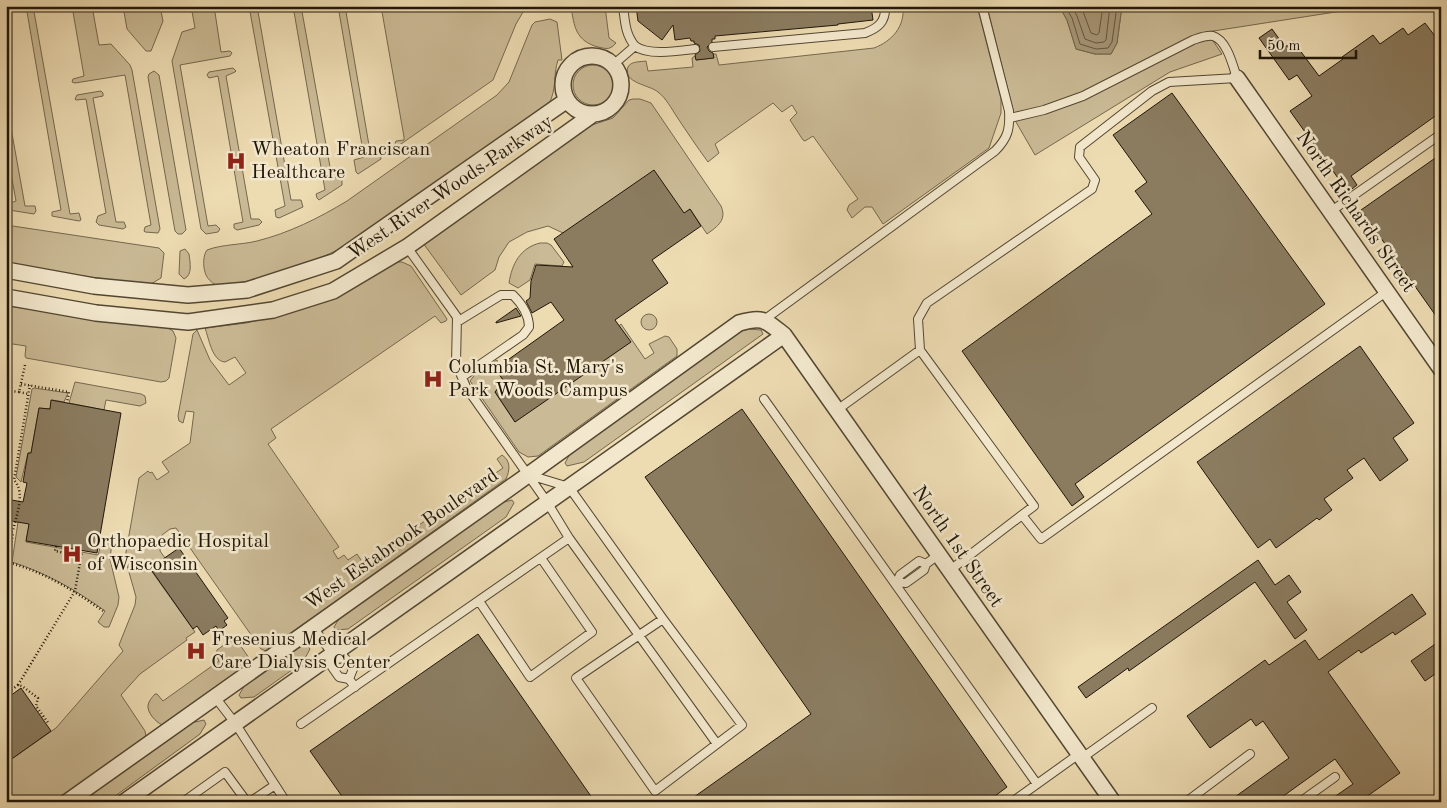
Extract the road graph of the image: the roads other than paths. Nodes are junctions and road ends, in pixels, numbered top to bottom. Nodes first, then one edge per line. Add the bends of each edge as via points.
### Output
1 (623, 6) edge
2 (885, 6) edge
3 (982, 6) edge
4 (635, 46) junction
5 (713, 47) dead end
6 (695, 50) dead end
7 (613, 65) junction
8 (1237, 78) junction
9 (567, 100) junction
10 (592, 115) junction
11 (1010, 118) junction
12 (1441, 134) edge
13 (1330, 212) junction
14 (407, 247) junction
15 (6, 270) edge
16 (1386, 292) junction
17 (6, 297) edge
18 (764, 320) junction
19 (457, 322) junction
20 (784, 335) junction
21 (920, 350) junction
22 (1441, 369) edge
23 (462, 377) junction
24 (764, 399) dead end
25 (836, 410) junction
26 (528, 475) junction
27 (569, 487) junction
28 (547, 502) junction
29 (1022, 515) junction
30 (569, 538) junction
31 (541, 558) junction
32 (932, 559) junction
33 (949, 571) junction
34 (896, 583) junction
35 (478, 601) junction
36 (663, 619) junction
37 (314, 627) junction
38 (638, 635) junction
39 (334, 657) junction
40 (349, 679) junction
41 (355, 687) junction
42 (214, 697) junction
43 (1152, 708) dead end
44 (235, 723) junction
45 (301, 724) dead end
46 (717, 744) junction
47 (1250, 754) dead end
48 (1081, 756) junction
49 (1334, 777) dead end
50 (1037, 784) junction
51 (275, 785) junction
52 (66, 802) edge
53 (124, 802) edge
54 (183, 802) edge
55 (248, 802) edge
56 (286, 802) edge
57 (1012, 802) edge
58 (1113, 802) edge
59 (1186, 802) edge
60 (1300, 802) edge

1 - 4 lane via 629,39
2 - 5 lane via 882,22 876,29 864,33
3 - 11 lane
4 - 6 lane via 648,52
4 - 7 lane
7 - 9 street, West River Woods Parkway via 598,57 581,58 573,64 563,81
7 - 10 street, West River Woods Parkway via 621,81 618,98 606,111
8 - 11 lane via 1228,51 1213,36 1204,36 1083,96
8 - 13 street, North Richards Street
8 - 21 lane via 1169,82 1152,91 1080,147 1079,157 1095,180 1092,189 926,303 918,320
9 - 10 street, West River Woods Parkway via 580,112
9 - 15 street, West River Woods Parkway via 336,261 247,290 188,295 94,286
10 - 14 street, West River Woods Parkway
11 - 18 lane via 1004,142 995,151
12 - 13 lane
13 - 16 street, North Richards Street
14 - 17 street, West River Woods Parkway via 333,291 273,310 188,322 96,313
14 - 19 lane via 457,316
16 - 22 street, North Richards Street
16 - 29 lane via 1041,539
18 - 20 street, North 1st Street
18 - 26 street, West Estabrook Boulevard via 739,323
19 - 23 lane via 456,363
19 - 23 lane via 500,295 513,294 521,302 530,327
20 - 25 street, North 1st Street
20 - 27 street
21 - 25 lane
21 - 29 lane via 1034,506
23 - 26 lane
24 - 34 lane
25 - 32 street, North 1st Street
26 - 27 lane
26 - 28 lane
26 - 37 street, West Estabrook Boulevard
27 - 28 street
27 - 36 lane
28 - 30 lane
28 - 39 street
29 - 33 lane
30 - 31 lane
30 - 38 lane
31 - 35 lane
31 - 35 lane via 592,632 530,677
32 - 33 street, North 1st Street
32 - 34 lane via 919,561 900,575
33 - 48 street, North 1st Street
34 - 50 lane
35 - 41 lane
36 - 38 lane
36 - 46 lane via 742,725
37 - 39 lane
37 - 42 street, West Estabrook Boulevard
38 - 46 lane
38 - 46 lane via 576,678 654,790
39 - 40 lane via 332,667 339,677
39 - 40 lane via 345,658 353,669
39 - 44 street
40 - 41 lane
41 - 45 lane
42 - 44 lane
42 - 52 street, West Estabrook Boulevard
43 - 48 lane
44 - 51 lane
44 - 53 street
47 - 59 lane
48 - 50 lane
48 - 58 street, North 1st Street
49 - 60 lane
50 - 57 lane
51 - 55 lane
51 - 56 lane
54 - 55 lane via 224,772

